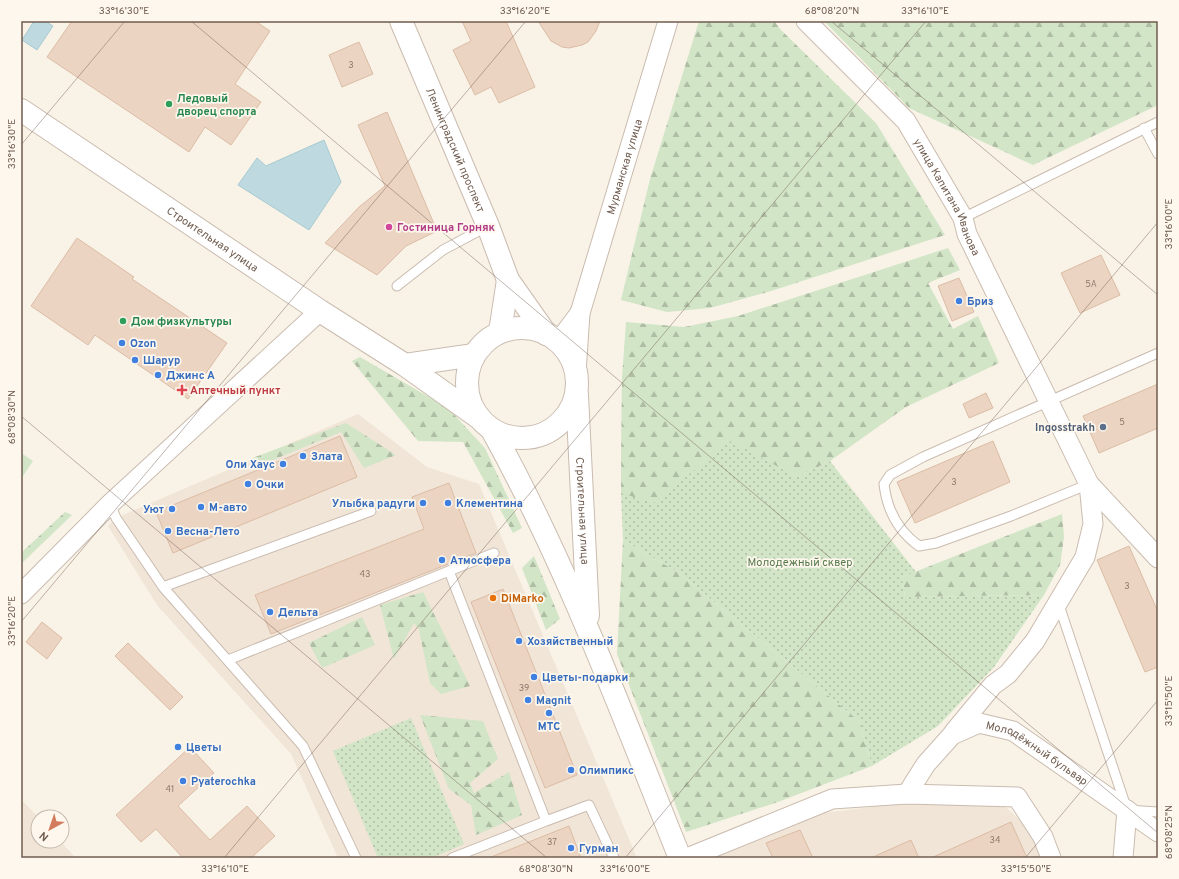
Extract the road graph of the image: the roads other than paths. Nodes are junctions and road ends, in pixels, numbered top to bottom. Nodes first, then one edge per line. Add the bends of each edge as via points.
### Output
1 (401, 21) edge
2 (668, 21) edge
3 (806, 21) edge
4 (21, 110) edge
5 (1158, 122) edge
6 (1144, 128) junction
7 (1158, 154) edge
8 (963, 218) junction
9 (488, 226) junction
10 (508, 280) junction
11 (397, 286) dead end
12 (320, 311) junction
13 (580, 313) junction
14 (500, 332) junction
15 (552, 338) junction
16 (1158, 353) edge
17 (474, 355) junction
18 (405, 365) junction
19 (576, 381) junction
20 (1048, 402) junction
21 (485, 424) junction
22 (1089, 484) junction
23 (110, 504) junction
24 (371, 511) dead end
25 (494, 553) dead end
26 (1158, 558) edge
27 (449, 571) junction
28 (163, 587) junction
29 (21, 594) edge
30 (1058, 601) junction
31 (589, 633) junction
32 (228, 660) junction
33 (952, 735) junction
34 (907, 794) junction
35 (1126, 810) junction
36 (1158, 812) edge
37 (546, 821) junction
38 (1158, 832) edge
39 (356, 858) edge
40 (452, 858) edge
41 (614, 858) edge
42 (680, 858) edge
43 (687, 858) edge
44 (1051, 858) edge
45 (1123, 858) edge

1 - 9 street, Ленинградский проспект
2 - 13 street, Мурманская улица
3 - 8 street, улица Капитана Иванова via 906,121
4 - 12 street, Строительная улица
5 - 6 lane
6 - 7 lane
6 - 8 lane
8 - 20 street, улица Капитана Иванова via 967,234
9 - 10 street, Ленинградский проспект
9 - 11 lane via 443,250
10 - 14 street, Ленинградский проспект
10 - 15 street, Ленинградский проспект
12 - 18 street, Строительная улица
12 - 23 street
13 - 15 street
13 - 19 street
14 - 15 street via 521,328
14 - 17 street via 484,343
15 - 19 street via 571,357
16 - 20 lane
17 - 18 street
17 - 21 street via 468,372 467,390 473,408
18 - 21 street, Строительная улица
19 - 21 street via 574,402 564,419 544,434 531,438 512,437
19 - 31 street, Строительная улица
20 - 22 street, улица Капитана Иванова
20 - 22 lane via 890,474 884,484 894,520 909,539 919,546 936,543
21 - 31 street, Строительная улица via 523,486
22 - 26 street
22 - 30 street via 1092,524 1085,557
23 - 28 lane via 116,518
23 - 29 street
24 - 28 lane
25 - 27 lane
27 - 32 lane
27 - 37 lane
28 - 32 lane
30 - 33 street via 1035,641 1008,674 993,685
30 - 35 lane
31 - 42 street, Строительная улица
32 - 39 lane via 303,746
33 - 34 street, Молодёжный бульвар via 926,764
33 - 35 street, Молодёжный бульвар via 979,724 1013,731
34 - 43 street via 832,799
34 - 44 street via 1017,798 1043,838
35 - 36 lane
35 - 38 street, Молодёжный бульвар
35 - 45 street
37 - 40 lane
37 - 41 lane via 589,805

